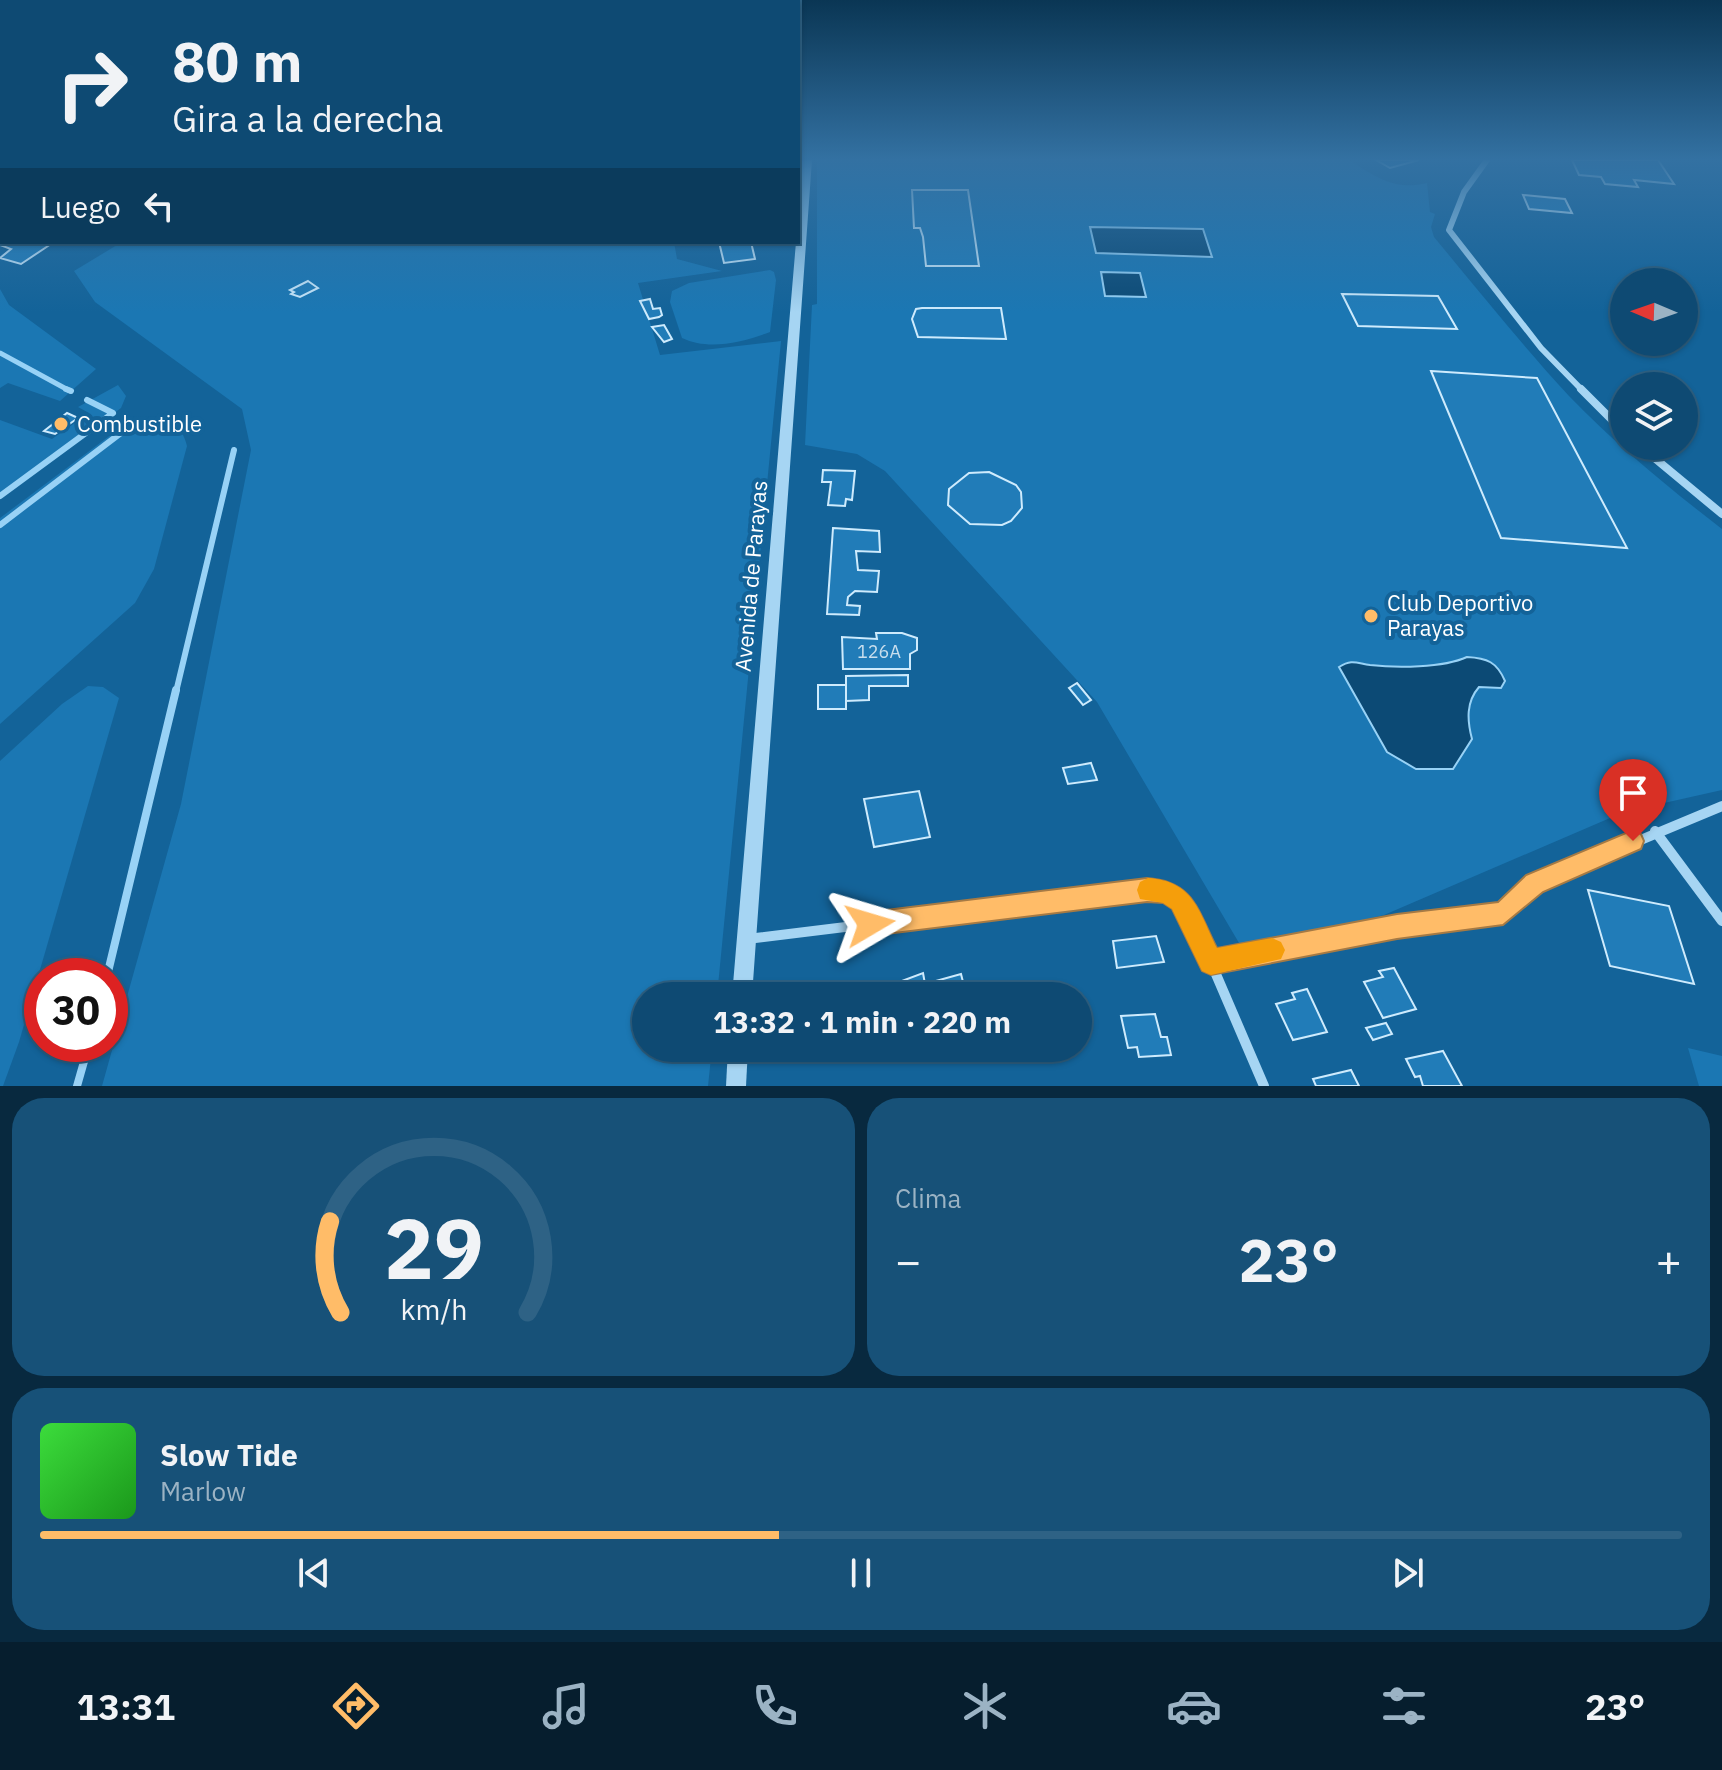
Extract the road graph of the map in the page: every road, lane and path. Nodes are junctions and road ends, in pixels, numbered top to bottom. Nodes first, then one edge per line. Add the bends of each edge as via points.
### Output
1 (803, 211) edge
2 (1457, 211) edge
3 (1610, 418) edge
4 (1657, 460) edge
5 (1722, 514) edge
6 (1722, 806) edge
7 (1655, 831) junction
8 (1722, 921) edge
9 (746, 939) junction
10 (1211, 962) junction
11 (743, 982) edge
12 (737, 1062) edge
13 (736, 1086) edge
14 (1264, 1086) edge

1 - 9 street, Avenida de Parayas
2 - 3 street via 1449,230 1541,348
4 - 5 street
6 - 7 street
7 - 8 street
7 - 10 street via 1535,884 1503,913 1397,926
9 - 10 street via 1147,890 1167,891 1180,900
9 - 11 street, Avenida de Parayas
10 - 14 street
12 - 13 street

